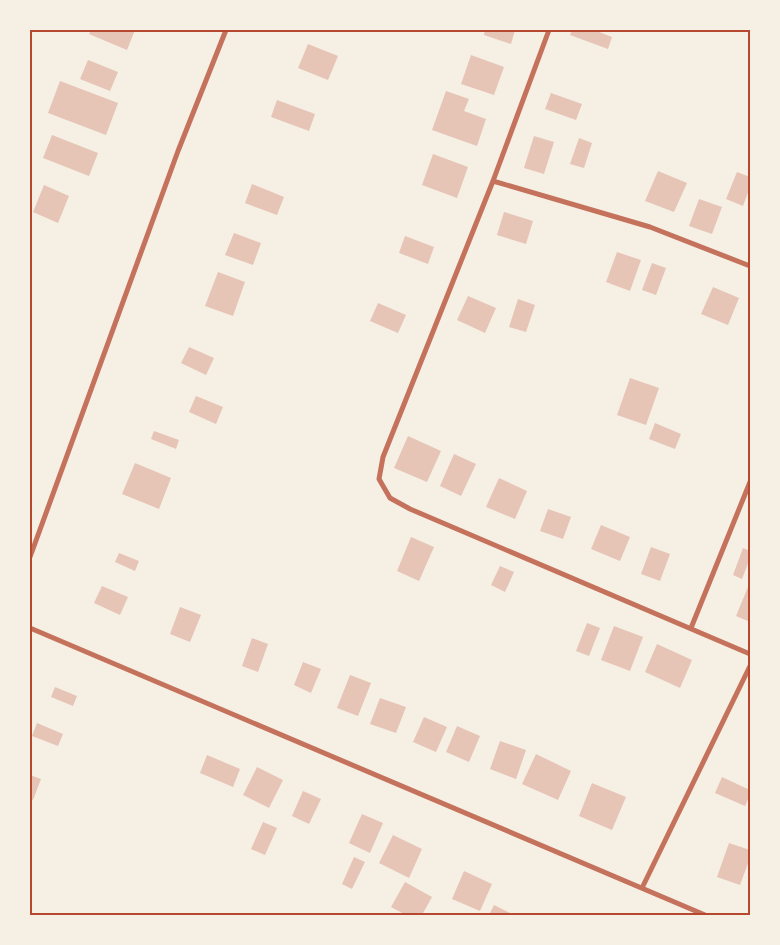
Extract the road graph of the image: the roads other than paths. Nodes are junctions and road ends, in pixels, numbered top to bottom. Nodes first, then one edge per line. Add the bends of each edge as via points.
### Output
1 (226, 30) edge
2 (549, 30) edge
3 (493, 181) junction
4 (750, 266) edge
5 (750, 482) edge
6 (30, 556) edge
7 (30, 628) edge
8 (691, 628) junction
9 (750, 654) edge
10 (750, 666) edge
11 (642, 888) junction
12 (705, 915) edge

1 - 6 street via 178,151
2 - 3 street
3 - 4 street via 650,227
3 - 8 street via 383,457 379,478 390,498 410,509
5 - 8 street
7 - 11 street
8 - 9 street
10 - 11 street
11 - 12 street

